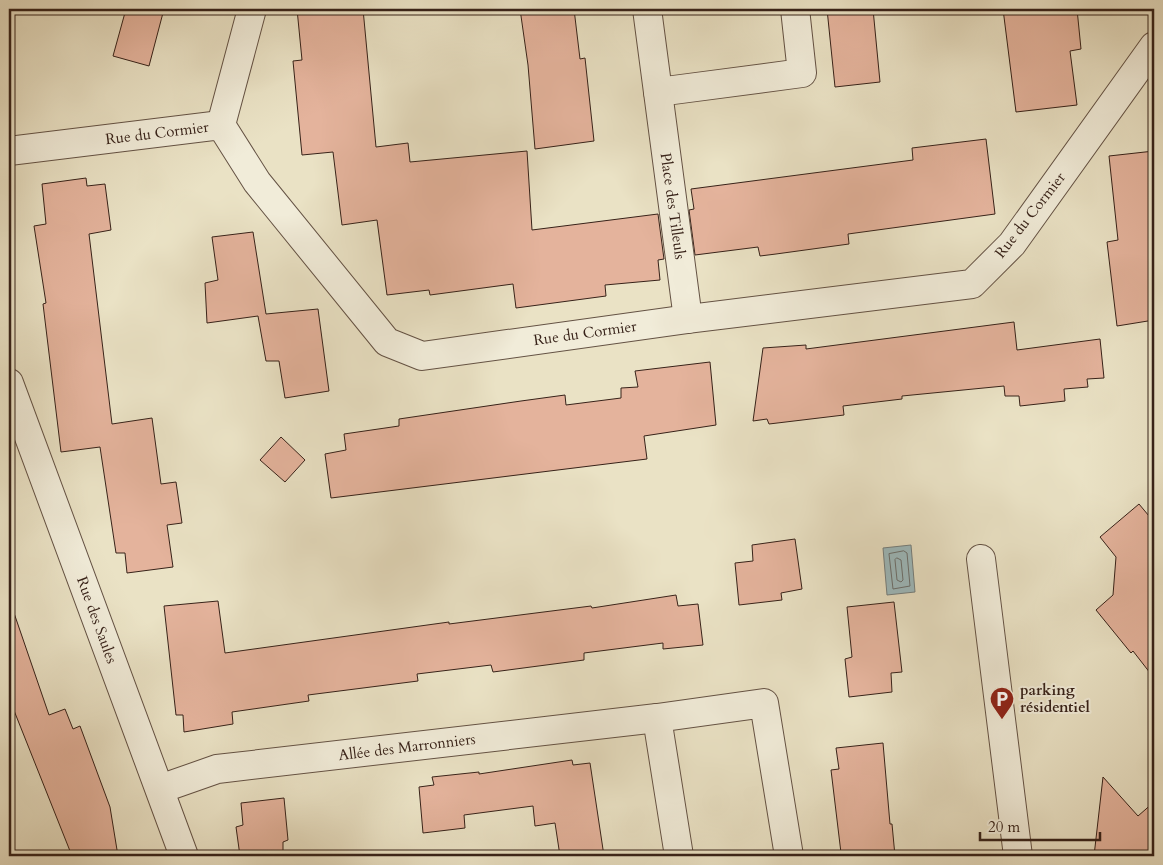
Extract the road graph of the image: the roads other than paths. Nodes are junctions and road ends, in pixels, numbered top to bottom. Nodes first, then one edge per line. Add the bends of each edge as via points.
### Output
1 (252, 9) edge
2 (647, 9) edge
3 (795, 9) edge
4 (1154, 46) edge
5 (658, 92) junction
6 (221, 125) junction
7 (9, 151) edge
8 (688, 319) junction
9 (9, 383) edge
10 (981, 559) dead end
11 (657, 718) junction
12 (160, 788) junction
13 (184, 856) edge
14 (679, 856) edge
15 (789, 856) edge
16 (1018, 856) edge

1 - 6 street
2 - 5 street, Place des Tilleuls
3 - 5 street via 802,73
4 - 8 street, Rue du Cormier via 1012,244 972,284
5 - 8 street, Place des Tilleuls
6 - 7 street, Rue du Cormier
6 - 8 street, Rue du Cormier via 257,182 387,342 422,356
9 - 12 street, Rue des Saules
10 - 16 street
11 - 12 street, Allée des Marronniers via 217,769
11 - 14 street
11 - 15 street, Allée des Marronniers via 764,703
12 - 13 street, Rue des Saules

